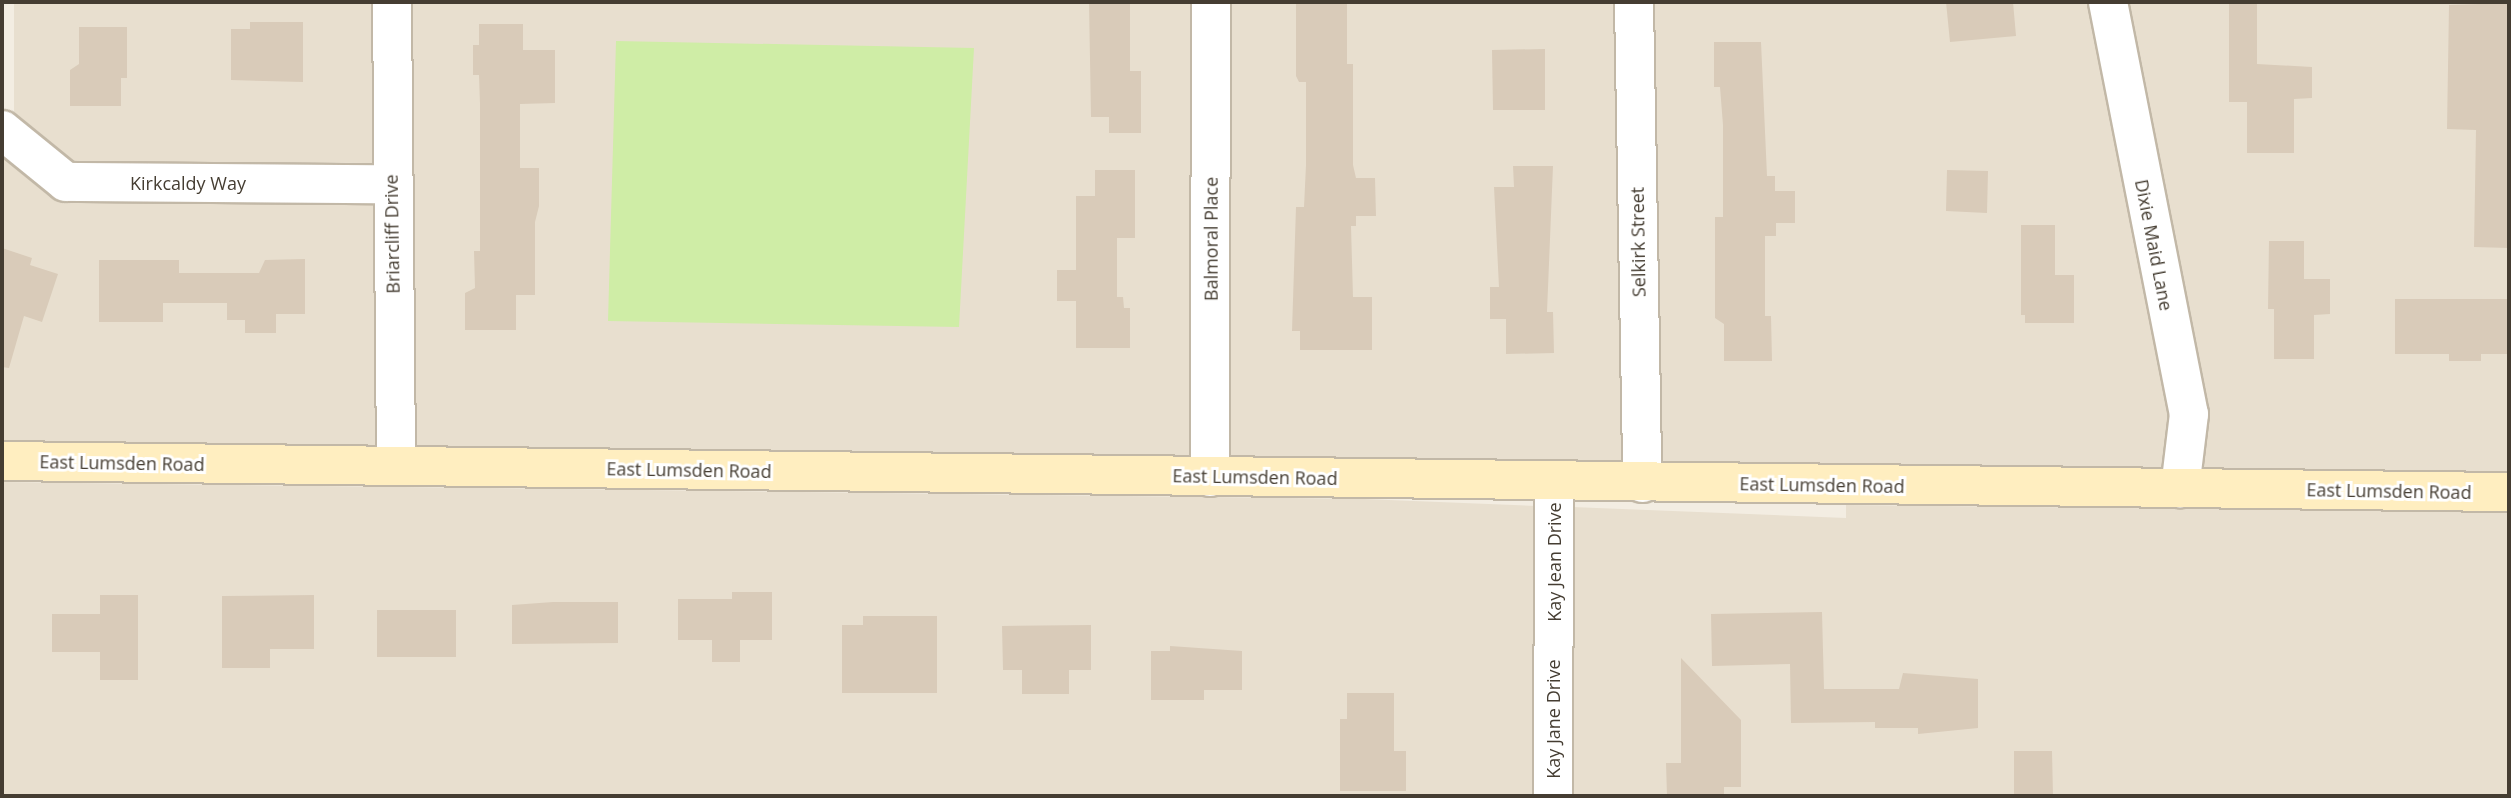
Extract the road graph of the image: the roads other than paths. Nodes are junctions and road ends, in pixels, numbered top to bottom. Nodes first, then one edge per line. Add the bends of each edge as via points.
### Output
1 (392, 2) edge
2 (1211, 2) edge
3 (1634, 2) edge
4 (2108, 2) edge
5 (2, 131) edge
6 (391, 184) junction
7 (2, 461) edge
8 (396, 466) junction
9 (1210, 477) junction
10 (1554, 481) junction
11 (1642, 483) junction
12 (2180, 488) junction
13 (2509, 492) edge
14 (1554, 642) joint
15 (1553, 796) edge

1 - 6 street, Briarcliff Drive
2 - 9 street, Balmoral Place
3 - 11 street, Selkirk Street
4 - 12 street, Dixie Maid Lane via 2189,414
5 - 6 street, Kirkcaldy Way via 66,182
6 - 8 street, Briarcliff Drive
7 - 8 street, East Lumsden Road
8 - 9 street, East Lumsden Road
9 - 10 street, East Lumsden Road
10 - 11 street, East Lumsden Road
10 - 14 street, Kay Jean Drive
11 - 12 street, East Lumsden Road
12 - 13 street, East Lumsden Road
14 - 15 street, Kay Jane Drive

